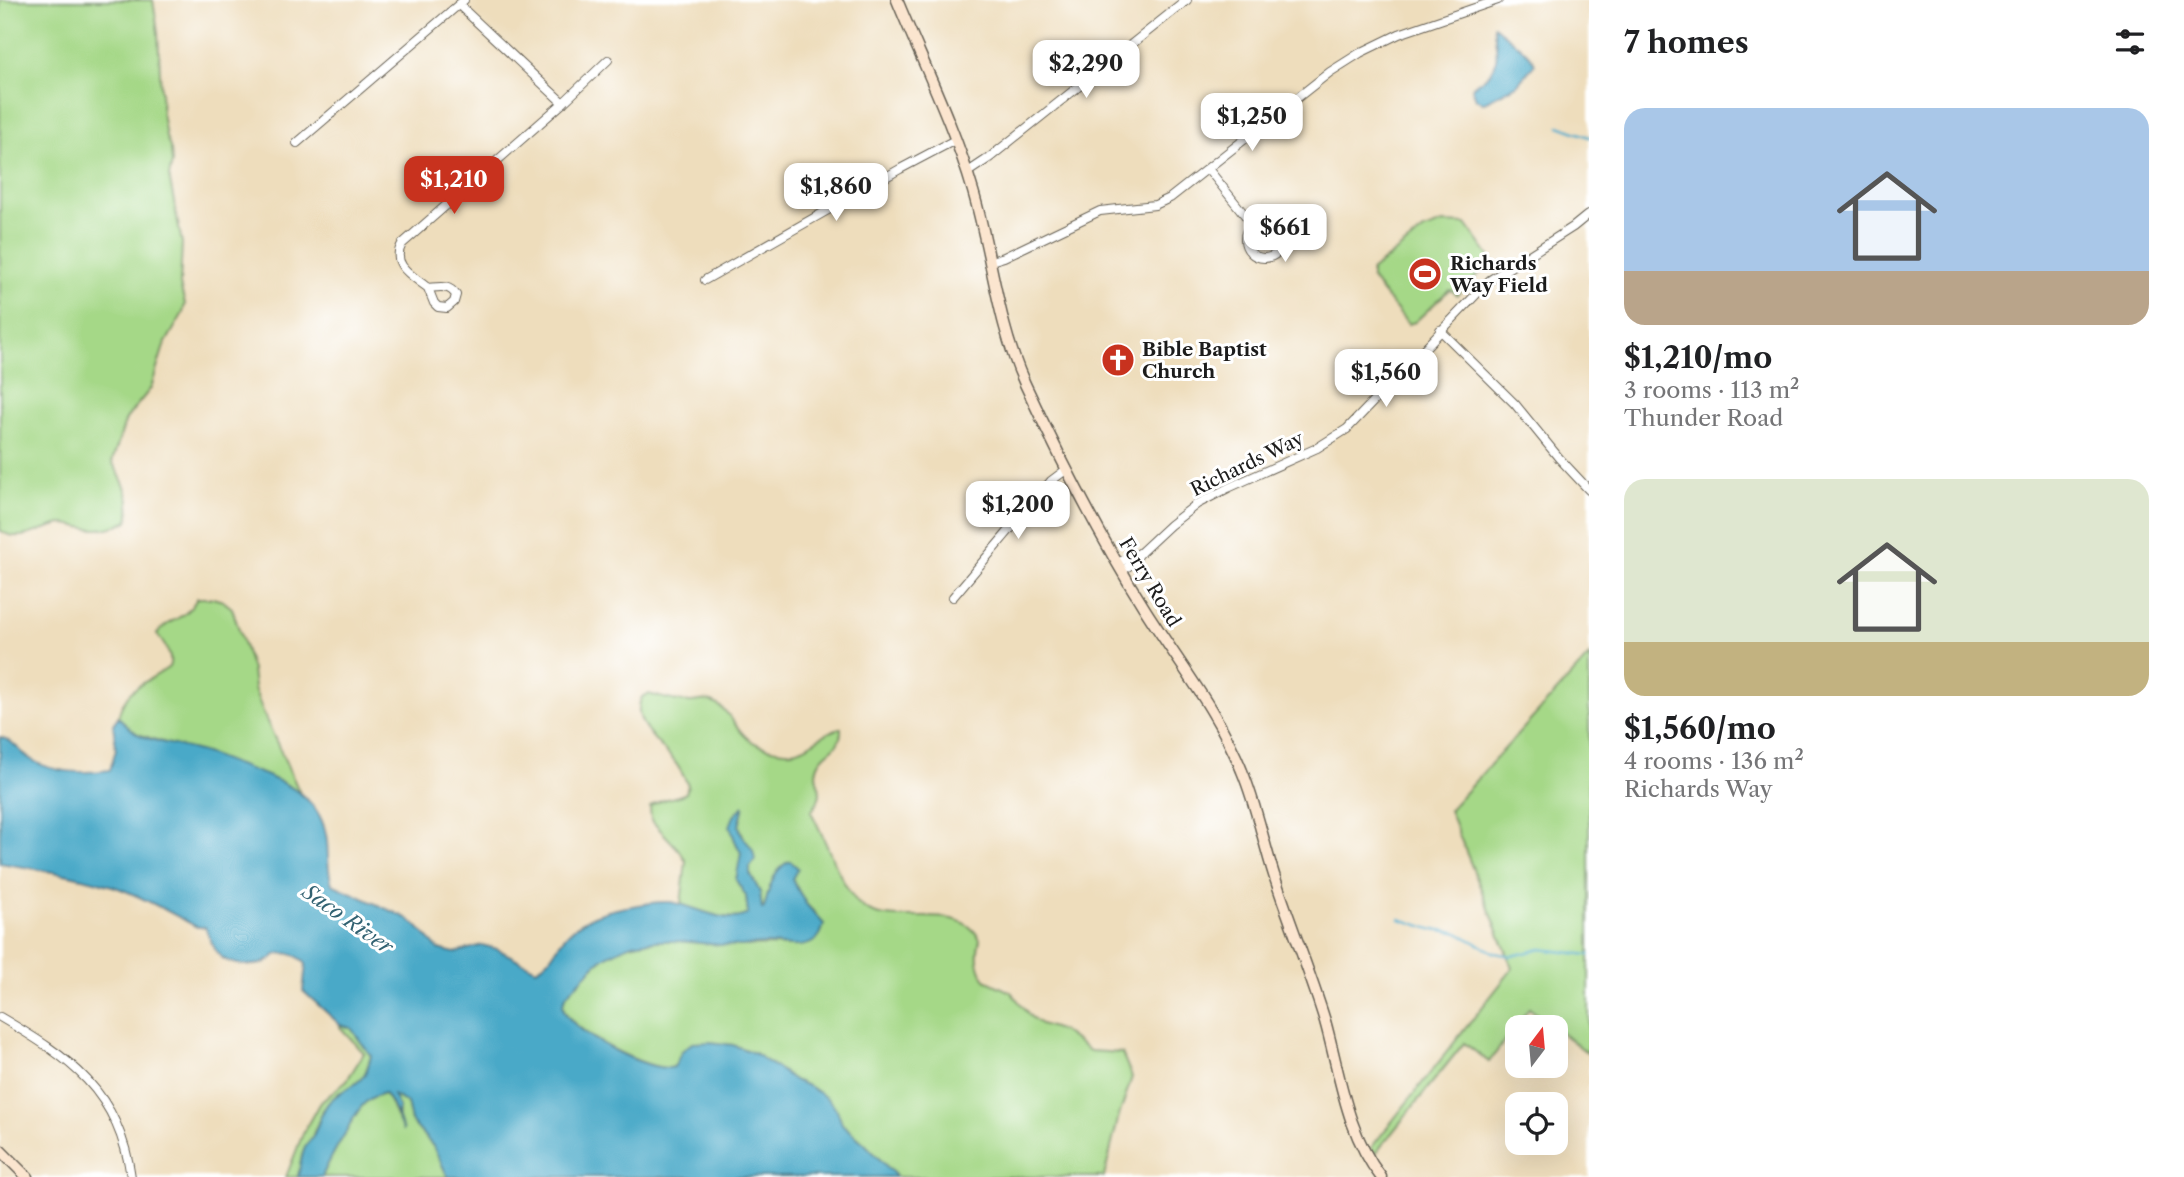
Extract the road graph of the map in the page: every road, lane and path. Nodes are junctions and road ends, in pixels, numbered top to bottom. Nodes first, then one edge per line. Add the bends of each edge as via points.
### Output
1 (897, 0) edge
2 (1187, 0) edge
3 (1498, 0) edge
4 (461, 2) edge
5 (608, 60) dead end
6 (563, 103) junction
7 (956, 140) junction
8 (297, 144) dead end
9 (1209, 170) junction
10 (968, 172) junction
11 (1589, 214) edge
12 (1252, 225) junction
13 (991, 261) junction
14 (705, 280) dead end
15 (428, 288) dead end
16 (1440, 330) junction
17 (1067, 469) junction
18 (1589, 490) edge
19 (1120, 567) junction
20 (953, 597) dead end
21 (0, 1017) edge
22 (0, 1150) edge
23 (27, 1177) edge
24 (131, 1177) edge
25 (1381, 1177) edge

1 - 7 main road, Ferry Road
2 - 10 street
3 - 9 street via 1414,28 1360,53
4 - 6 street
4 - 8 street
5 - 6 street
6 - 15 street via 402,244 399,262
7 - 10 main road, Ferry Road
7 - 14 street
9 - 12 street
9 - 13 street via 1160,203 1100,211
10 - 13 main road, Ferry Road
11 - 16 street, Richards Way via 1495,275
12 - 12 street via 1245,238 1249,250 1260,257 1277,253 1283,241 1279,228 1264,220
13 - 17 main road, Ferry Road via 1017,366
16 - 18 street via 1515,404
16 - 19 street, Richards Way via 1340,434 1197,504 1133,563
17 - 19 main road, Ferry Road
17 - 20 street via 1051,481
19 - 25 main road, Ferry Road via 1239,764 1316,991 1354,1128
21 - 24 street via 83,1074 120,1131
22 - 23 main road

